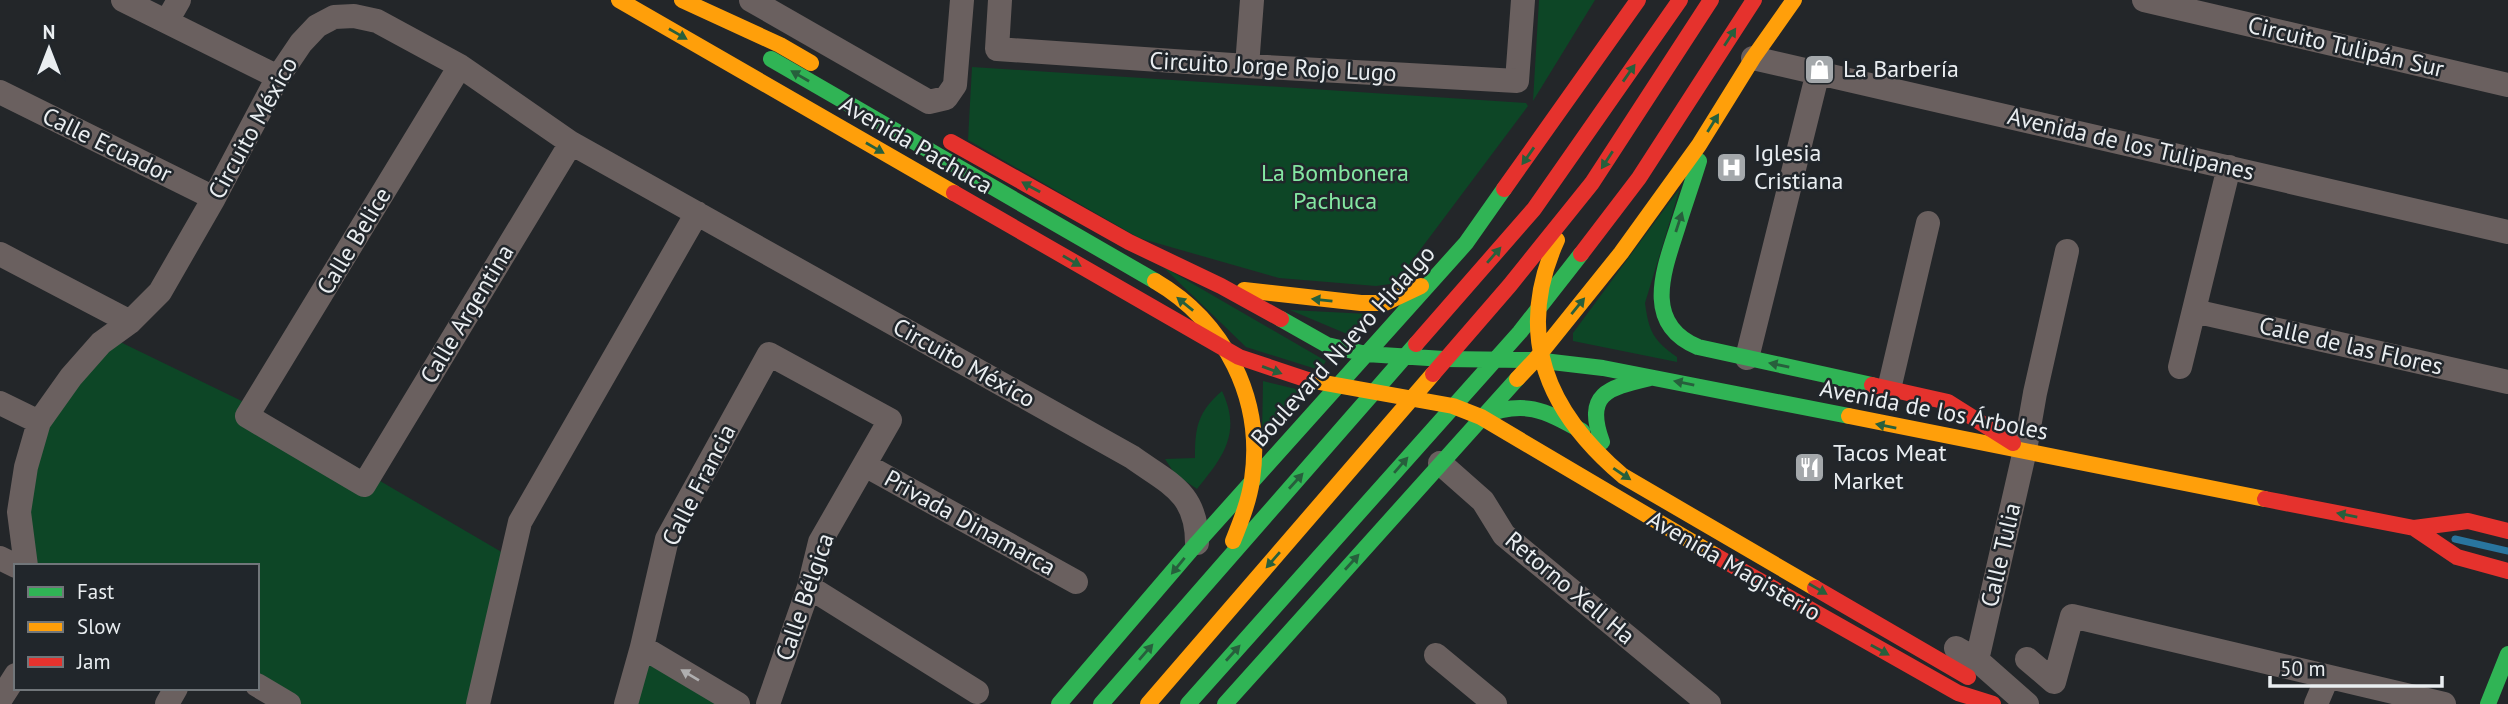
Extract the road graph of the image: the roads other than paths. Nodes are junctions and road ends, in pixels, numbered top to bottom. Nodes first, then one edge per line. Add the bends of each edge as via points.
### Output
1 (123, 0) edge
2 (619, 0) edge
3 (679, 0) edge
4 (751, 0) edge
5 (962, 0) edge
6 (1000, 0) edge
7 (1252, 0) edge
8 (1522, 0) edge
9 (1638, 0) edge
10 (1680, 0) edge
11 (1711, 0) edge
12 (1754, 0) edge
13 (1794, 0) edge
14 (2144, 0) edge
15 (339, 8) edge
16 (173, 11) edge
17 (1754, 58) junction
18 (460, 66) junction
19 (1248, 66) junction
20 (1818, 72) junction
21 (828, 73) dead end
22 (278, 77) junction
23 (2508, 85) edge
24 (0, 92) edge
25 (937, 134) dead end
26 (571, 143) junction
27 (1699, 145) junction
28 (2229, 167) junction
29 (214, 198) junction
30 (697, 213) junction
31 (1564, 218) junction
32 (1928, 223) dead end
33 (2508, 232) edge
34 (1466, 243) junction
35 (2067, 251) dead end
36 (0, 254) edge
37 (1433, 279) junction
38 (1221, 286) junction
39 (2194, 311) junction
40 (130, 322) junction
41 (1189, 329) junction
42 (1366, 354) junction
43 (1747, 358) junction
44 (1444, 359) junction
45 (1496, 360) junction
46 (1535, 360) junction
47 (2180, 367) dead end
48 (1654, 377) junction
49 (2508, 382) edge
50 (1337, 386) junction
51 (1889, 389) junction
52 (1391, 395) junction
53 (0, 403) edge
54 (1453, 406) junction
55 (1481, 417) junction
56 (890, 420) joint
57 (39, 422) junction
58 (1602, 442) junction
59 (2025, 450) junction
60 (1237, 453) dead end
61 (1546, 456) junction
62 (1440, 463) junction
63 (865, 465) junction
64 (364, 485) joint
65 (1218, 498) dead end
66 (1360, 511) junction
67 (1392, 517) junction
68 (2414, 528) junction
69 (2508, 531) edge
70 (1196, 543) junction
71 (26, 564) edge
72 (1222, 565) junction
73 (2508, 571) edge
74 (1076, 582) dead end
75 (809, 587) junction
76 (642, 647) junction
77 (2508, 654) edge
78 (1436, 655) dead end
79 (2027, 659) dead end
80 (1973, 668) junction
81 (14, 678) edge
82 (2327, 678) junction
83 (259, 686) edge
84 (977, 692) dead end
85 (0, 700) edge
86 (289, 704) edge
87 (478, 704) edge
88 (626, 704) edge
89 (738, 704) edge
90 (768, 704) edge
91 (1059, 704) edge
92 (1101, 704) edge
93 (1148, 704) edge
94 (1188, 704) edge
95 (1225, 704) edge
96 (1494, 704) edge
97 (1709, 704) edge
98 (1993, 704) edge
99 (2017, 704) edge
100 (2027, 704) edge
101 (2316, 704) edge
102 (2444, 704) edge
103 (2488, 704) edge

1 - 16 street
2 -> 41 main road, Avenida Pachuca
3 - 21 main road
72 -> 3 main road via 1249,497 1256,439 1241,376 1199,315 1161,285 771,60
4 - 5 street via 929,102 946,98 955,85
6 - 19 street, Circuito Jorge Rojo Lugo via 997,49
7 - 19 street
8 - 19 street, Circuito Jorge Rojo Lugo via 1517,81
9 -> 34 main road, Boulevard Nuevo Hidalgo
72 -> 10 main road via 1534,209
11 -> 31 main road via 1592,183
45 -> 12 main road via 1639,178
13 - 17 main road
14 - 23 street, Circuito Tulipán Sur
15 - 18 street, Circuito México via 377,22
15 - 22 street, Circuito México via 301,43
16 - 22 street
17 - 20 street, Avenida de los Tulipanes
27 -> 17 main road
18 - 26 street, Circuito México
18 - 64 street, Calle Belice via 247,416
20 - 28 street, Avenida de los Tulipanes
20 - 43 street
22 - 29 street, Circuito México
24 - 29 street, Calle Ecuador
38 -> 25 main road via 1129,242
26 - 30 street, Circuito México
26 - 64 street, Calle Argentina
43 -> 27 main road via 1684,342 1675,335 1664,308 1662,274 1699,162
46 -> 27 main road
28 - 33 street, Avenida de los Tulipanes
28 - 39 street
29 - 40 street, Circuito México via 159,292
30 - 70 street, Circuito México via 1132,457 1181,493 1194,516
30 - 87 street via 520,522
31 -> 80 main road via 1544,274 1539,342 1543,370 1558,403 1594,452 1623,476
31 -> 93 main road
32 - 51 street
34 - 37 main road, Boulevard Nuevo Hidalgo
34 - 44 main road
35 - 59 street, Calle Tulia
36 - 40 street
37 -> 38 main road via 1385,303
37 - 42 main road, Boulevard Nuevo Hidalgo
38 - 42 main road, Avenida de los Árboles via 1327,345
39 - 47 street
39 - 49 street, Calle de las Flores
40 - 57 street, Circuito México via 101,343
41 -> 50 main road, Avenida Pachuca via 1262,366
41 - 60 main road via 1209,349 1232,390 1238,412
42 - 44 main road, Avenida de los Árboles
42 - 50 main road, Boulevard Nuevo Hidalgo
42 - 52 main road via 1385,373
51 -> 43 main road
44 - 45 main road, Avenida de los Árboles
44 - 54 main road via 1443,379
45 - 46 main road, Avenida de los Árboles
45 - 54 main road
46 - 48 main road, Avenida de los Árboles
46 - 55 main road
48 - 58 main road via 1605,393 1593,416
59 -> 48 main road, Avenida de los Árboles
50 - 52 main road, Avenida Magisterio
50 - 70 main road, Boulevard Nuevo Hidalgo
51 - 59 main road via 1948,402
52 - 54 main road, Avenida Magisterio
52 - 66 main road
53 - 57 street
54 - 55 main road, Avenida Magisterio
66 -> 54 main road
54 - 67 main road
55 - 58 main road via 1509,407 1542,409
55 - 61 main road, Avenida Magisterio
55 - 62 main road
56 - 63 street, Calle Bélgica
56 - 76 street, Calle Francia via 769,354 667,539
57 - 71 street, Circuito México via 19,512
58 - 80 street, Avenida Magisterio
68 -> 59 main road, Avenida de los Árboles
59 - 80 street, Calle Tulia
61 - 62 main road via 1485,441
61 -> 98 main road, Avenida Magisterio via 1934,680
62 - 67 main road
62 - 97 street, Retorno Xell Ha via 1483,501 1504,535
63 - 74 street, Privada Dinamarca
63 - 75 street, Calle Bélgica via 820,542
65 - 70 main road
94 -> 66 main road
95 -> 67 main road
68 - 69 main road, Avenida de los Árboles via 2468,521
68 - 73 main road, Avenida de los Árboles via 2457,557
70 -> 91 main road, Boulevard Nuevo Hidalgo
92 -> 72 main road
75 - 84 street
75 - 90 street, Calle Bélgica
76 - 88 street, Calle Francia
89 -> 76 street
77 - 103 main road
78 - 96 street
79 - 82 street via 2054,682 2072,616
80 - 99 main road
80 - 100 street, Avenida Magisterio
81 - 85 street
82 - 101 street
82 - 102 street
83 - 86 street

